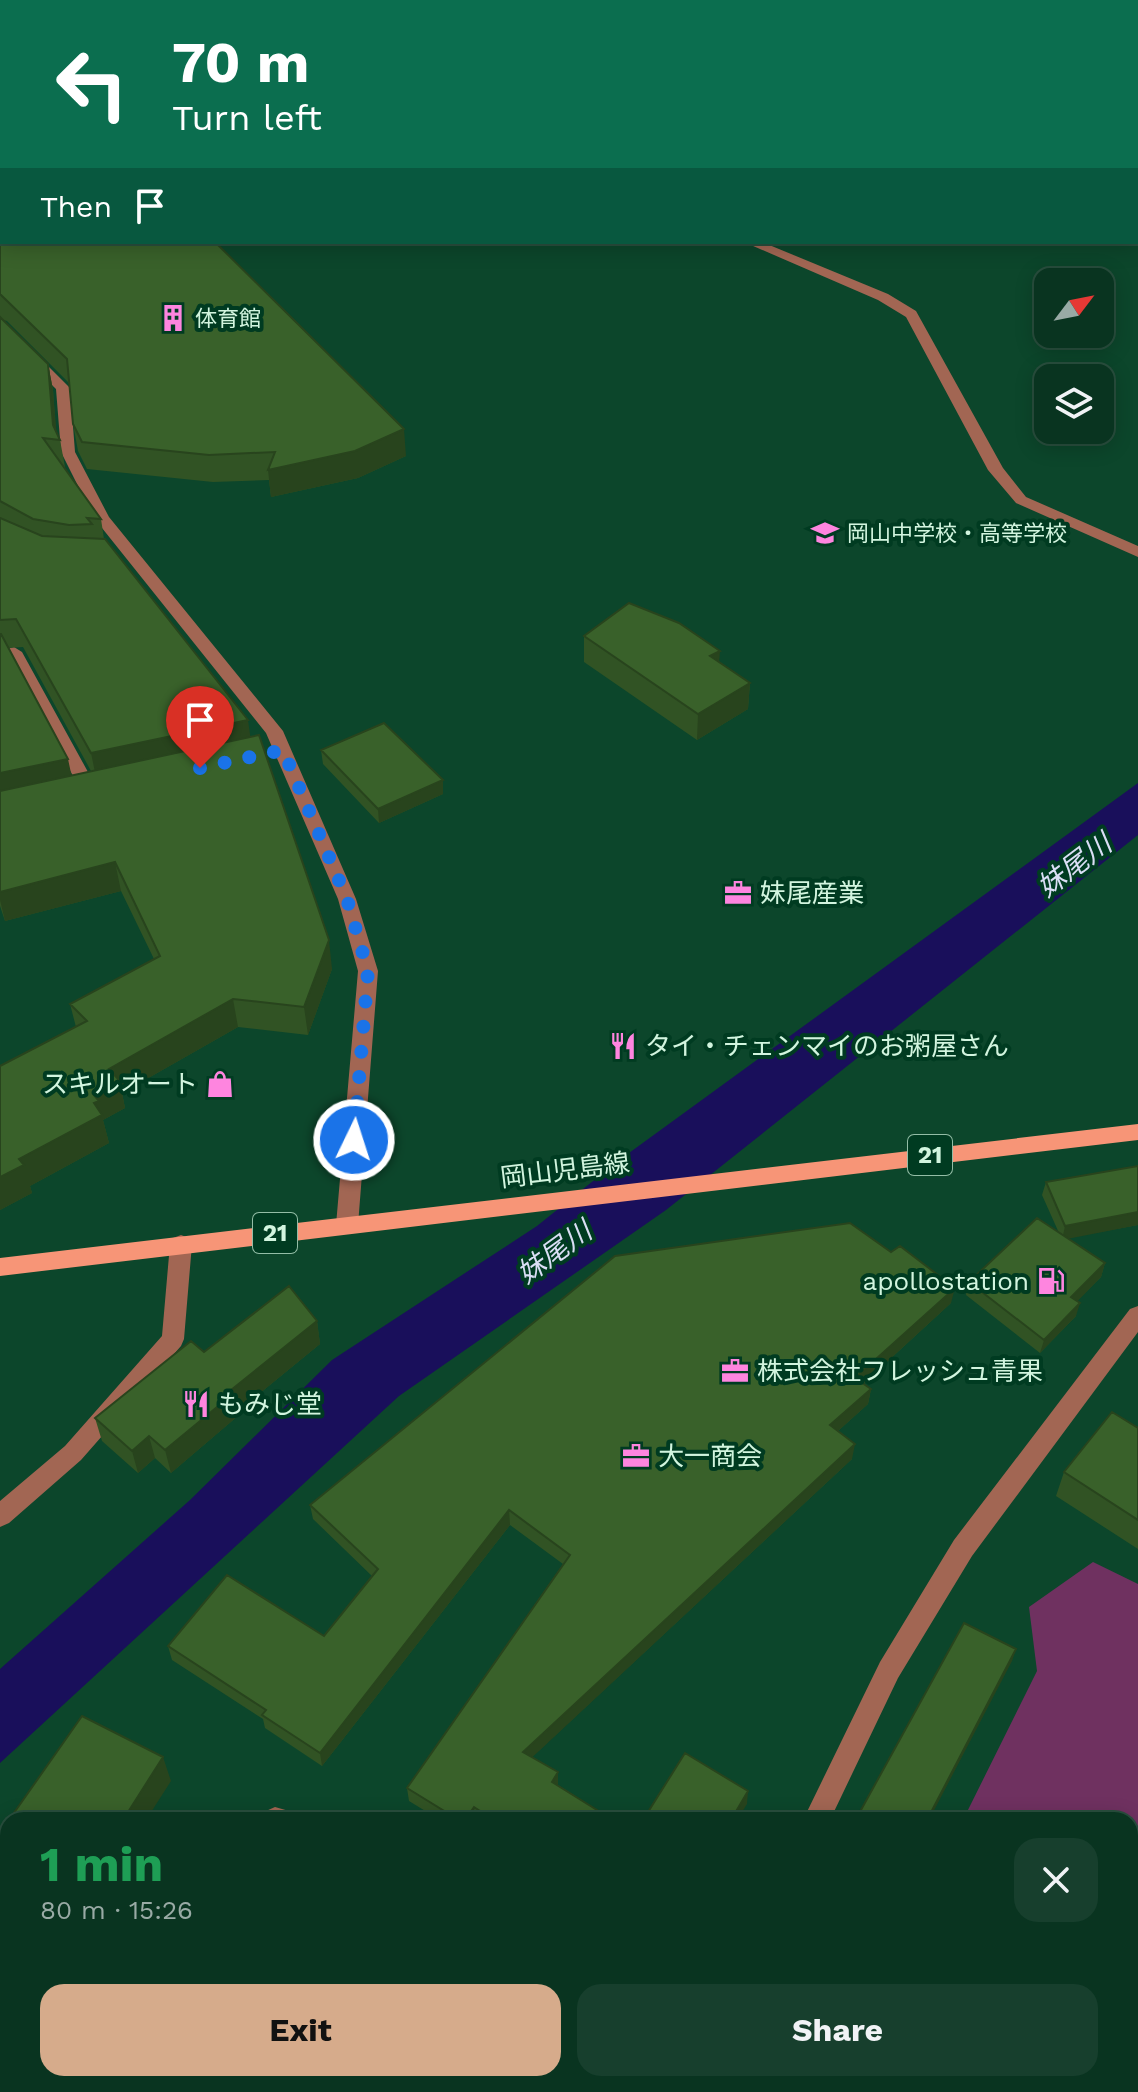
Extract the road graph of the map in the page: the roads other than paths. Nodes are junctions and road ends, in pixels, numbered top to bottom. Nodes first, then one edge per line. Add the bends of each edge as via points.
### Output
1 (756, 244) edge
2 (0, 326) edge
3 (1138, 552) edge
4 (0, 656) edge
5 (90, 792) edge
6 (1138, 1132) edge
7 (347, 1225) junction
8 (181, 1244) junction
9 (0, 1267) edge
10 (1138, 1315) edge
11 (0, 1516) edge
12 (820, 1812) edge

1 - 3 street via 911,314 996,470 1021,500
2 - 7 street via 63,388 68,452 126,558 274,731 275,752 347,899 368,971
4 - 5 street via 14,652
6 - 7 main road, 岡山児島線 / 21
7 - 8 main road, 岡山児島線 / 21
8 - 9 main road, 岡山児島線 / 21
8 - 11 street via 173,1339 73,1453
10 - 12 street via 963,1548 889,1670

